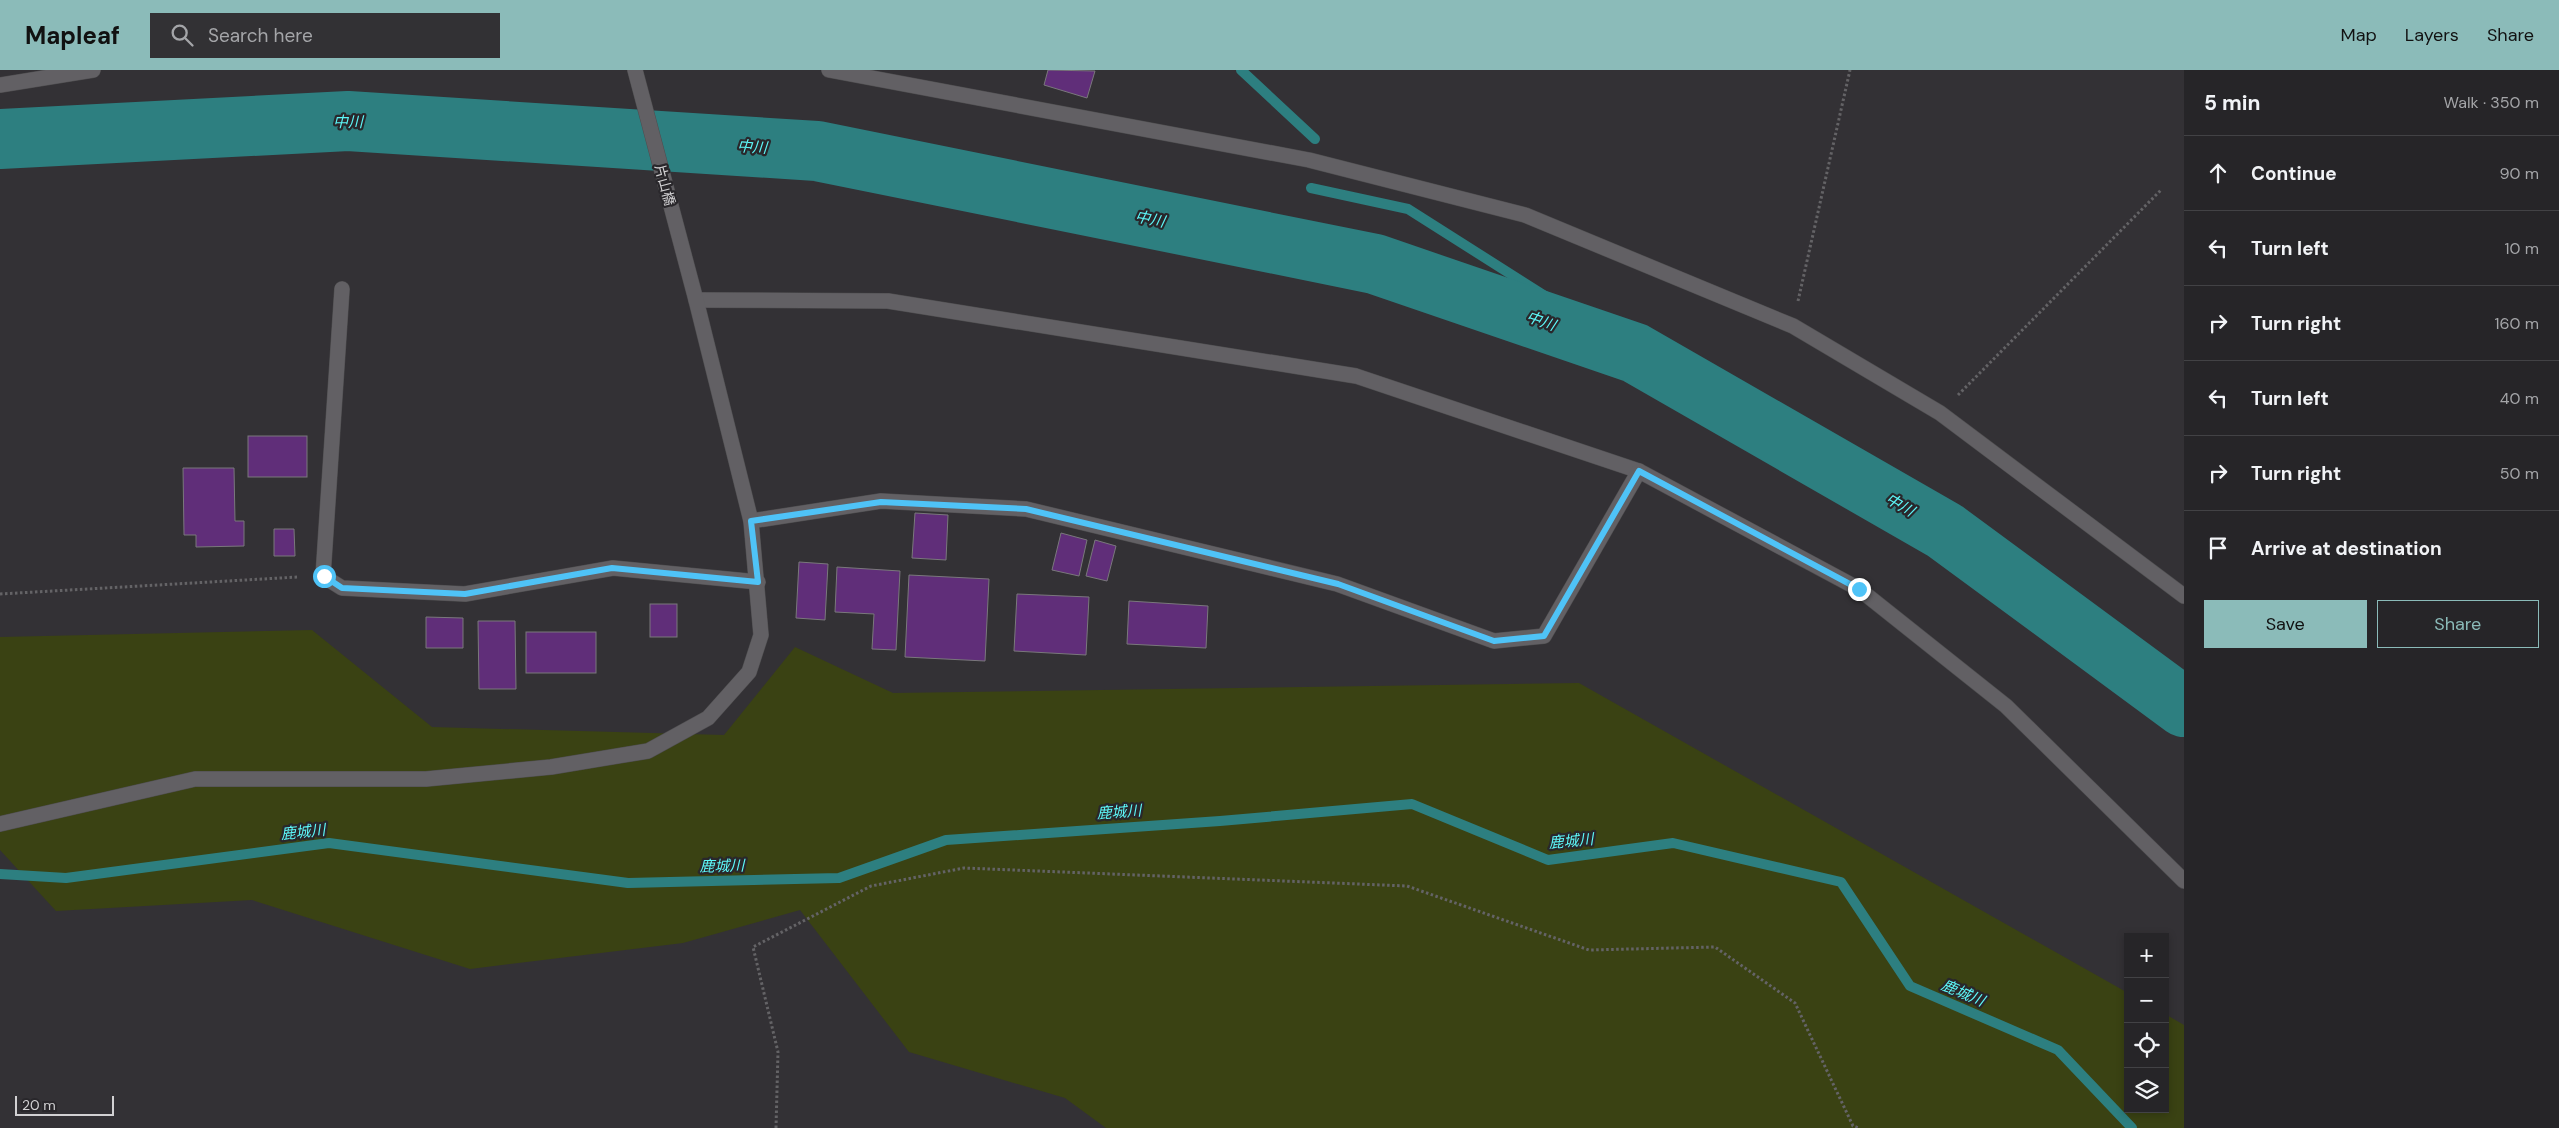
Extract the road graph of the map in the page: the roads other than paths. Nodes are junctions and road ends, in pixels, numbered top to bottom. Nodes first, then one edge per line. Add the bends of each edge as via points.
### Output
1 (93, 70) edge
2 (635, 70) edge
3 (829, 70) edge
4 (0, 85) edge
5 (342, 290) dead end
6 (696, 300) junction
7 (1639, 471) junction
8 (751, 521) junction
9 (758, 582) junction
10 (2184, 596) edge
11 (0, 824) edge
12 (2184, 881) edge

1 - 4 street
2 - 6 street, 片山橋
3 - 10 street via 1309,160 1526,214 1793,326 1940,413
5 - 9 street via 324,576 342,588 465,594 612,568
6 - 7 street via 888,301 1356,376
6 - 8 street, 片山橋
7 - 8 street via 1544,636 1494,641 1338,584 1026,509 881,502
7 - 12 street via 1859,589 2006,706
8 - 9 street, 片山橋
9 - 11 street, 片山橋 via 761,635 749,672 708,718 648,751 551,767 426,779 194,779

